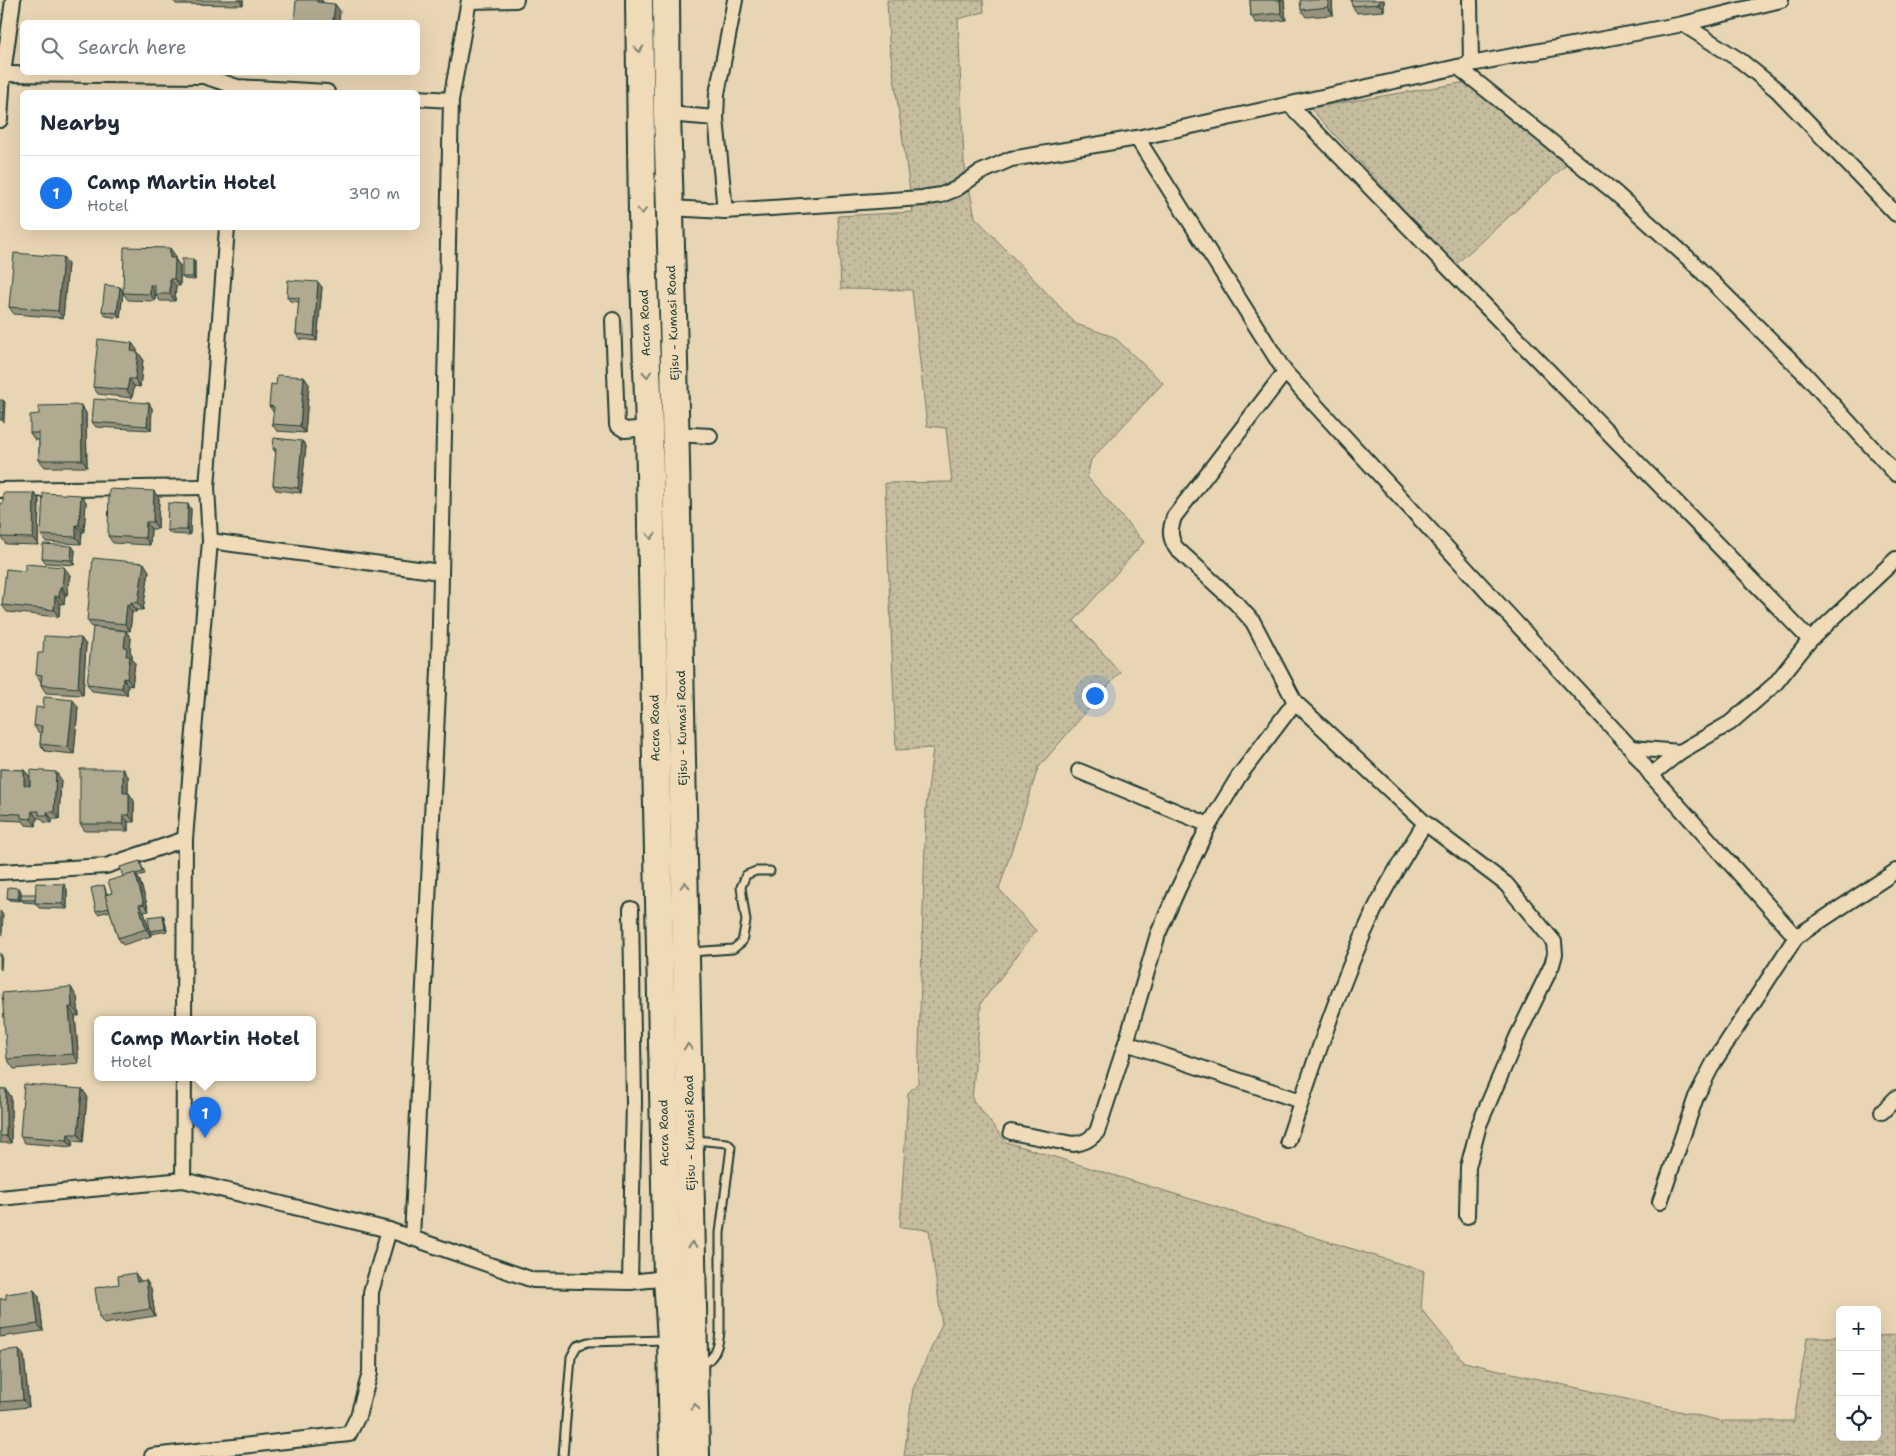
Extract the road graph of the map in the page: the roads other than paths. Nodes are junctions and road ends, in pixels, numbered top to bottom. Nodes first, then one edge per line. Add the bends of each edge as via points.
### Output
1 (13, 0) edge
2 (469, 0) edge
3 (516, 0) edge
4 (639, 0) edge
5 (666, 0) edge
6 (735, 0) edge
7 (1470, 0) edge
8 (1780, 0) edge
9 (1683, 24) junction
10 (1465, 65) junction
11 (3, 74) junction
12 (20, 74) edge
13 (104, 75) edge
14 (237, 90) edge
15 (420, 98) edge
16 (451, 100) junction
17 (1290, 105) junction
18 (667, 114) junction
19 (716, 118) junction
20 (0, 120) edge
21 (1136, 138) junction
22 (669, 208) junction
23 (725, 212) junction
24 (1896, 214) edge
25 (227, 230) edge
26 (613, 320) dead end
27 (1285, 372) junction
28 (649, 428) junction
29 (675, 434) junction
30 (710, 436) dead end
31 (1896, 474) edge
32 (207, 487) junction
33 (0, 490) edge
34 (210, 541) junction
35 (1896, 559) edge
36 (440, 572) junction
37 (1810, 640) junction
38 (1294, 702) junction
39 (1630, 748) junction
40 (1680, 752) junction
41 (1079, 771) dead end
42 (1651, 775) junction
43 (1425, 824) junction
44 (1209, 825) junction
45 (185, 838) junction
46 (770, 871) dead end
47 (1896, 871) edge
48 (0, 872) edge
49 (631, 909) dead end
50 (1796, 937) junction
51 (686, 952) junction
52 (184, 1016) edge
53 (1126, 1043) junction
54 (184, 1081) edge
55 (1896, 1098) edge
56 (1301, 1101) junction
57 (1882, 1112) dead end
58 (1012, 1132) dead end
59 (690, 1140) junction
60 (1288, 1141) dead end
61 (183, 1180) junction
62 (0, 1198) edge
63 (1660, 1202) dead end
64 (1467, 1216) dead end
65 (389, 1230) junction
66 (412, 1238) junction
67 (667, 1278) junction
68 (630, 1282) junction
69 (671, 1340) junction
70 (695, 1366) junction
71 (152, 1456) edge
72 (563, 1456) edge
73 (673, 1456) edge
74 (696, 1456) edge

1 - 11 street
2 - 3 street
2 - 16 street
4 -> 28 highway, Accra Road via 643,289
5 - 18 highway, Ejisu - Kumasi Road
6 - 19 street via 717,94
7 - 10 street
8 - 9 street
9 - 10 street
9 - 24 street via 1742,61 1777,90
10 - 17 street
10 - 31 street via 1688,258 1805,374
11 - 12 street
11 - 20 street
13 - 14 street via 204,76
15 - 16 street
16 - 36 street
17 - 21 street
17 - 37 street
18 - 19 street
18 - 22 highway, Ejisu - Kumasi Road
19 - 23 street
21 - 23 street via 1011,159 941,195
21 - 27 street
22 - 23 street
22 - 29 highway, Ejisu - Kumasi Road
25 - 32 street
26 - 28 street via 617,425 625,430
27 - 38 street via 1174,517 1170,537 1176,548 1253,622
27 - 39 street
28 -> 67 highway, Accra Road
29 - 30 street
51 -> 29 highway, Ejisu - Kumasi Road
32 - 33 street
32 - 34 street
34 - 36 street
34 - 45 street
35 - 37 street
36 - 66 street via 438,680
37 - 40 street via 1775,684 1730,722
38 - 43 street
38 - 44 street via 1238,776
39 - 40 street
39 - 42 street
40 - 42 street
41 - 44 street
42 - 50 street
43 - 56 street via 1374,912 1337,998
43 - 64 street via 1506,884 1554,942 1552,965 1479,1125 1468,1167
44 - 53 street via 1158,934
45 - 48 street via 106,866
45 - 52 street
46 - 51 lane via 746,874 741,887 746,921 742,942 733,949
47 - 50 street
49 - 68 street via 634,1102
50 - 63 street via 1714,1062 1696,1097
59 -> 51 highway, Ejisu - Kumasi Road
53 - 56 street
53 - 58 street via 1097,1132 1090,1140 1073,1144
54 - 61 street
55 - 57 street
56 - 60 street
70 -> 59 highway, Ejisu - Kumasi Road
59 - 70 lane via 727,1143 731,1148 720,1233 719,1345 711,1360
61 - 62 street
61 - 65 street
65 - 66 street
65 - 71 street via 371,1292 370,1374 358,1416 349,1434
66 - 68 street via 533,1280
67 - 68 street
67 - 69 highway, Accra Road
69 - 72 lane via 588,1342 577,1346 571,1357
69 - 73 highway, Accra Road
74 -> 70 highway, Ejisu - Kumasi Road

